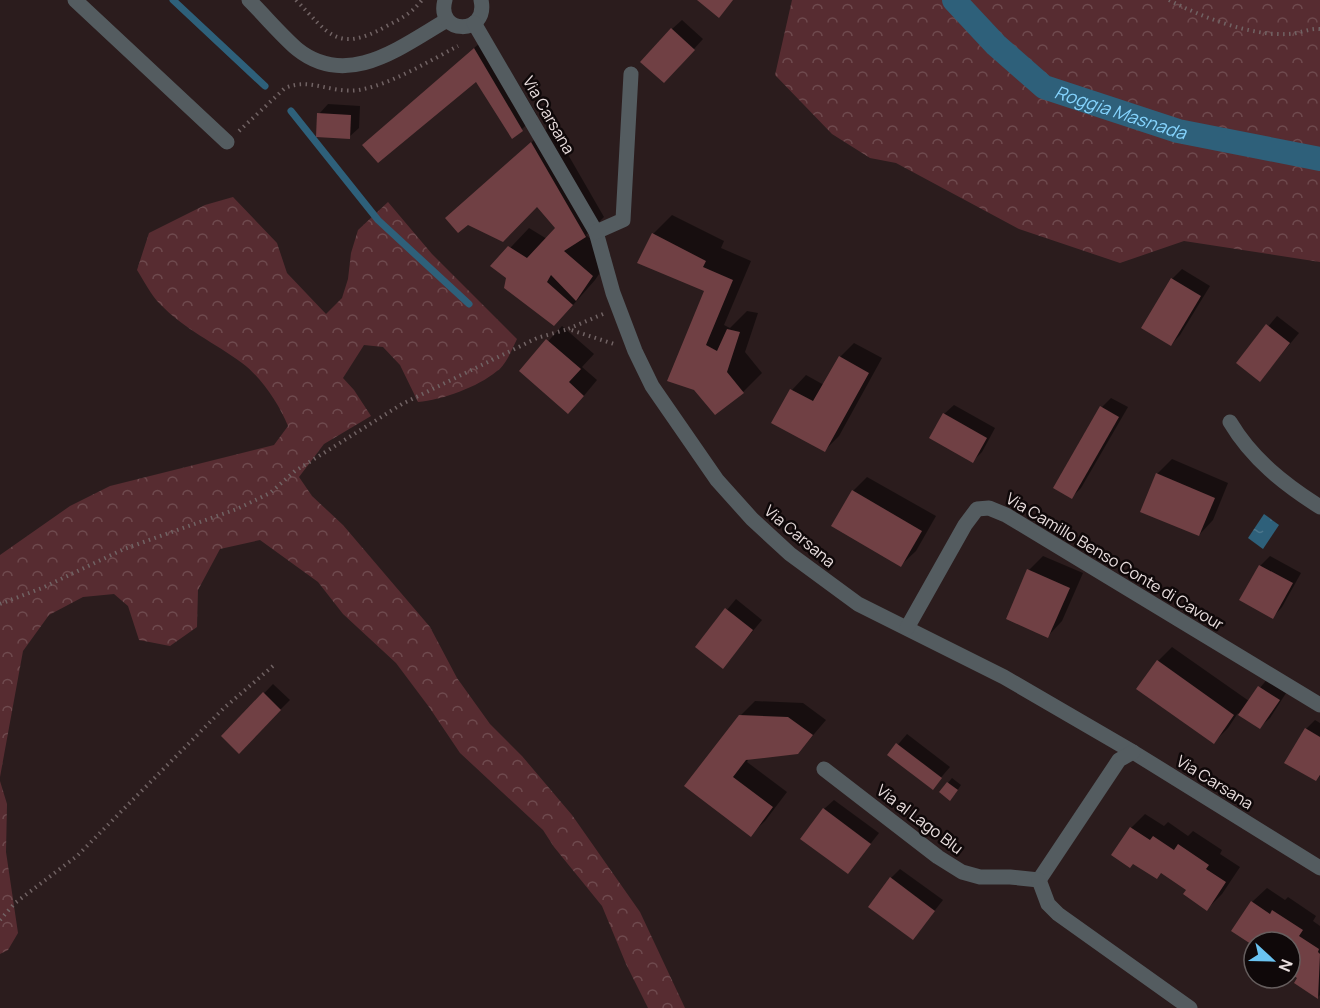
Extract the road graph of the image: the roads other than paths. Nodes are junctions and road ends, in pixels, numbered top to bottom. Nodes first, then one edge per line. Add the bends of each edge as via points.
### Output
1 (75, 0) edge
2 (249, 0) edge
3 (445, 0) edge
4 (481, 0) edge
5 (447, 20) junction
6 (474, 23) junction
7 (631, 74) dead end
8 (226, 142) dead end
9 (596, 232) junction
10 (1230, 422) dead end
11 (1320, 507) edge
12 (907, 628) junction
13 (1320, 705) edge
14 (1133, 752) junction
15 (824, 769) dead end
16 (1320, 868) edge
17 (1039, 880) junction
18 (1190, 1008) edge

1 - 8 street
2 - 5 street via 298,50 321,62 341,66 386,56
3 - 5 street
4 - 6 street via 481,13
5 - 6 street via 463,27
6 - 9 street, Via Carsana
7 - 9 street via 623,220
9 - 12 street, Via Carsana via 634,351 652,386 717,480 790,554 858,604
10 - 11 street via 1252,453 1276,477
12 - 13 street, Via Camillo Benso Conte di Cavour via 965,525 976,509 988,508 1006,515
12 - 14 street, Via Carsana via 1004,677
14 - 16 street, Via Carsana
14 - 17 street via 1119,760
15 - 17 street, Via al Lago Blu via 962,872 980,877
17 - 18 street via 1052,910

